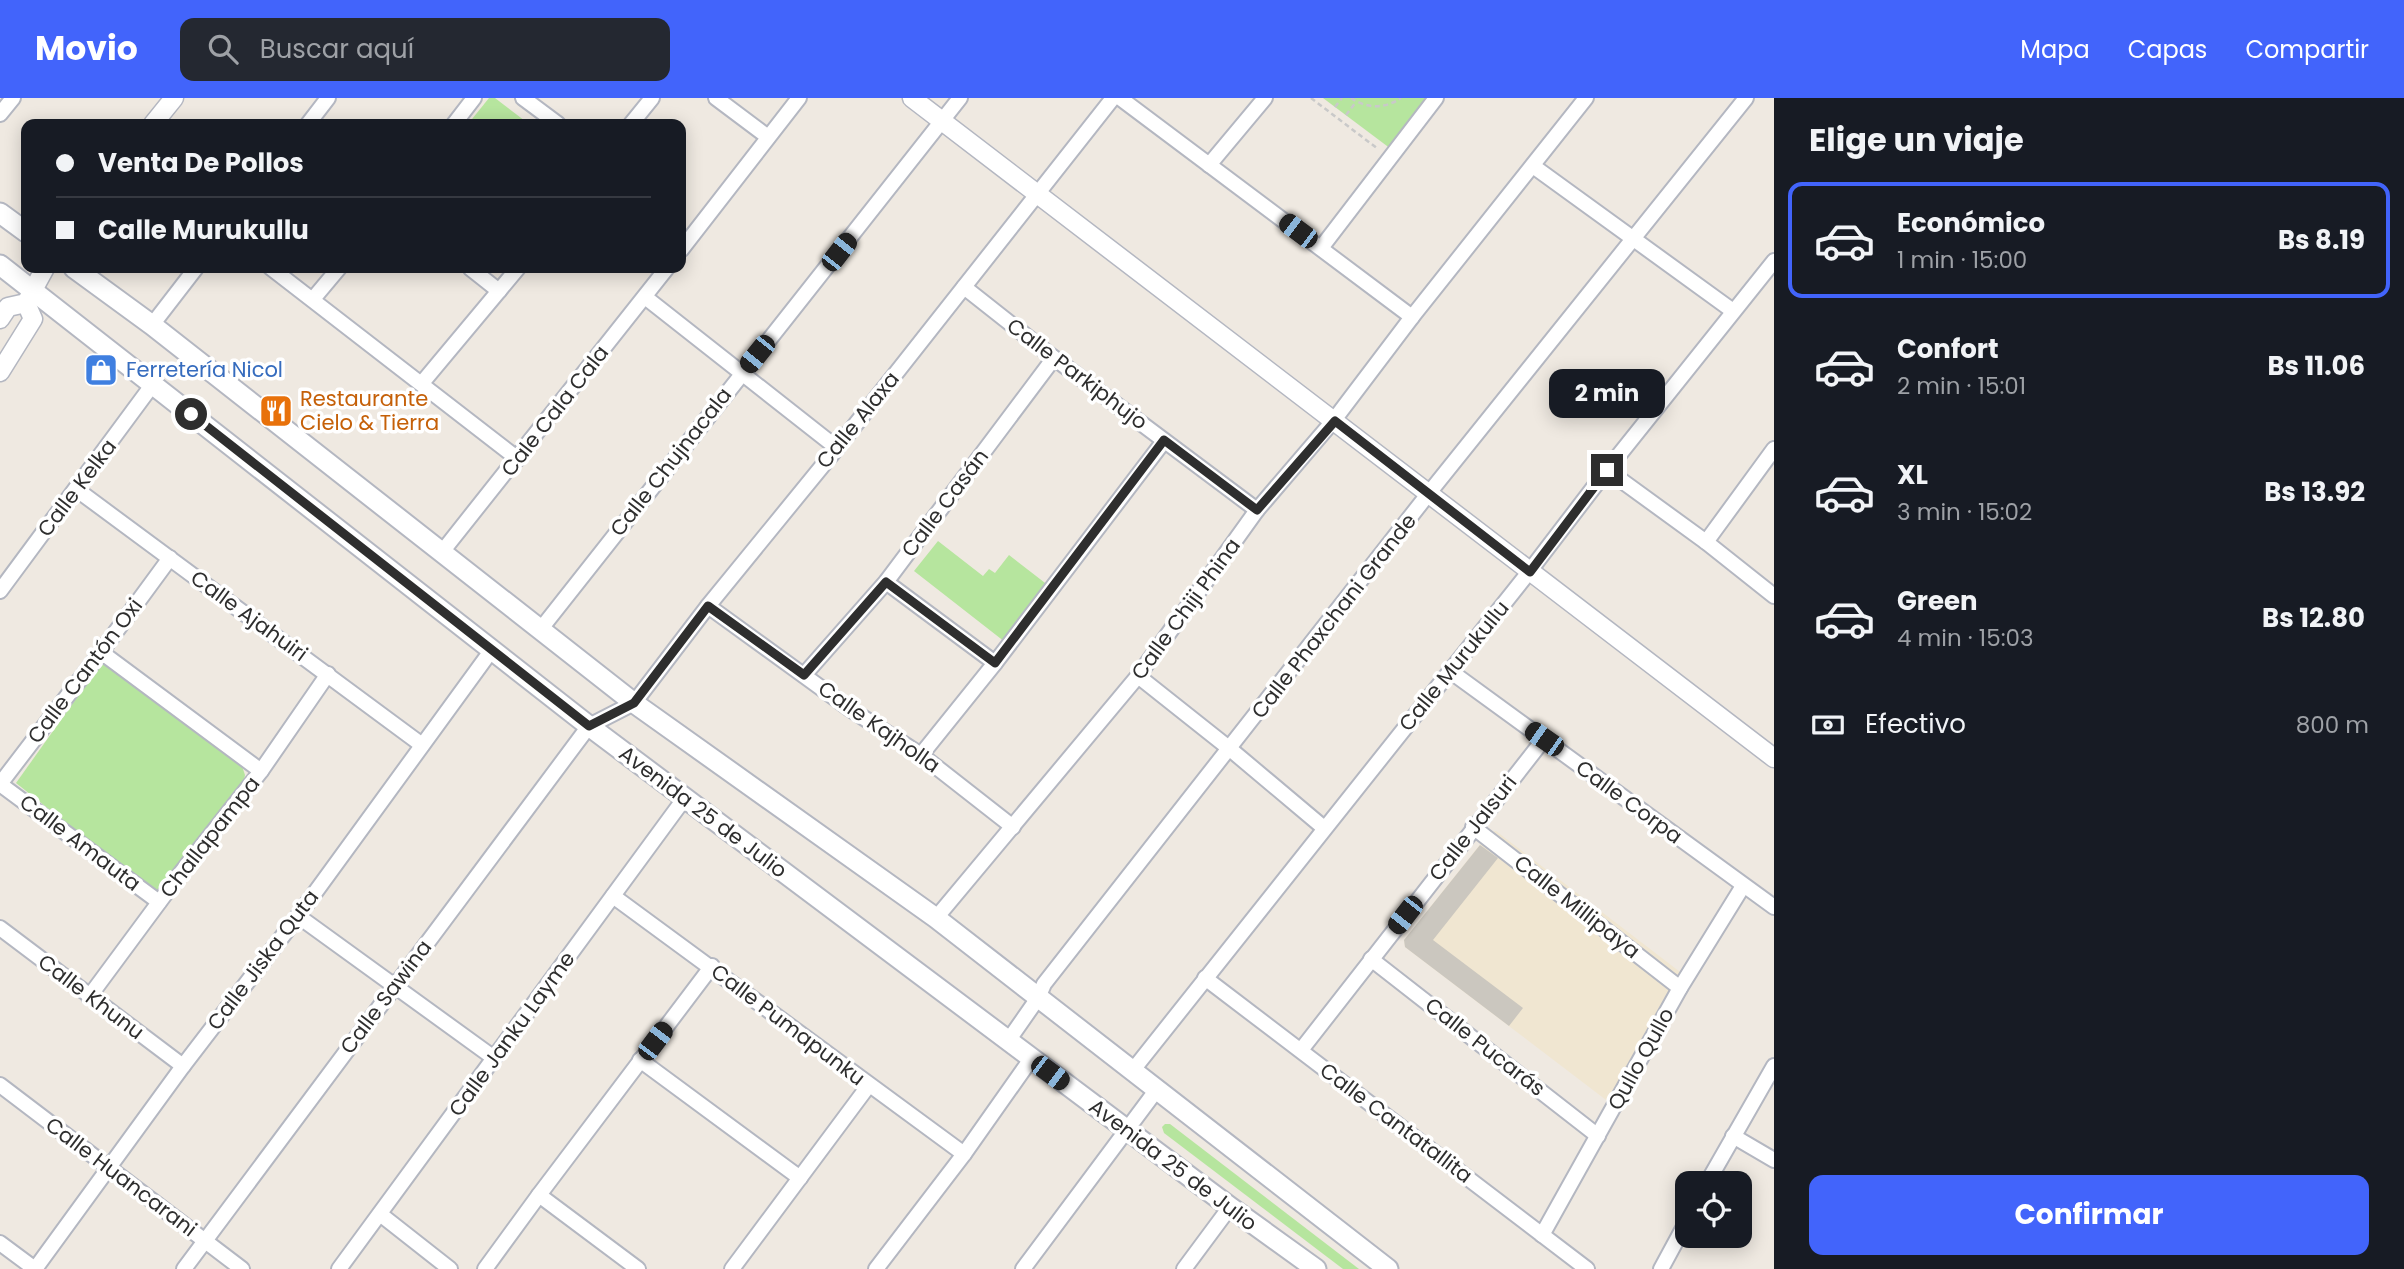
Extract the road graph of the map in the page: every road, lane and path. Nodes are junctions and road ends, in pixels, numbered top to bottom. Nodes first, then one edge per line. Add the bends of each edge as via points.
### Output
1 (13, 98) edge
2 (174, 98) edge
3 (328, 98) edge
4 (474, 98) edge
5 (523, 98) edge
6 (652, 98) edge
7 (716, 98) edge
8 (799, 98) edge
9 (912, 98) edge
10 (960, 98) edge
11 (1113, 98) edge
12 (1120, 98) edge
13 (1265, 98) edge
14 (1311, 98) edge
15 (1342, 98) edge
16 (1351, 98) edge
17 (1401, 98) edge
18 (1436, 98) edge
19 (1586, 98) edge
20 (1746, 98) edge
21 (1356, 102) junction
22 (1335, 107) dead end
23 (0, 114) edge
24 (1346, 115) dead end
25 (157, 119) edge
26 (312, 119) edge
27 (458, 119) edge
28 (551, 119) edge
29 (635, 119) edge
30 (942, 121) junction
31 (768, 137) junction
32 (1391, 159) junction
33 (1209, 165) junction
34 (1533, 166) junction
35 (1038, 194) junction
36 (0, 213) edge
37 (21, 228) edge
38 (1634, 238) junction
39 (686, 244) edge
40 (1321, 248) junction
41 (1774, 261) edge
42 (0, 265) edge
43 (42, 273) edge
44 (81, 273) edge
45 (192, 273) edge
46 (278, 273) edge
47 (335, 273) edge
48 (476, 273) edge
49 (514, 273) edge
50 (663, 273) edge
51 (964, 288) junction
52 (499, 291) junction
53 (29, 297) junction
54 (645, 297) junction
55 (313, 299) junction
56 (1733, 311) junction
57 (1412, 317) junction
58 (0, 318) edge
59 (152, 325) junction
60 (1054, 358) junction
61 (0, 372) edge
62 (741, 374) junction
63 (422, 383) junction
64 (153, 384) junction
65 (1335, 421) junction
66 (1164, 440) junction
67 (837, 448) junction
68 (1774, 449) edge
69 (518, 459) junction
70 (1607, 470) junction
71 (76, 489) junction
72 (1429, 493) junction
73 (1257, 510) junction
74 (1706, 542) junction
75 (442, 552) junction
76 (170, 558) junction
77 (1530, 572) junction
78 (886, 582) junction
79 (0, 591) edge
80 (1774, 596) edge
81 (708, 606) junction
82 (540, 630) junction
83 (491, 650) junction
84 (102, 652) junction
85 (995, 663) junction
86 (1450, 671) junction
87 (328, 674) junction
88 (804, 675) junction
89 (1138, 676) junction
90 (634, 703) junction
91 (589, 726) junction
92 (1544, 739) junction
93 (422, 745) junction
94 (1230, 749) junction
95 (921, 755) junction
96 (1774, 758) edge
97 (261, 771) junction
98 (0, 784) edge
99 (684, 799) junction
100 (1013, 827) junction
101 (1473, 827) junction
102 (1324, 828) junction
103 (1743, 886) junction
104 (613, 896) junction
105 (159, 902) junction
106 (1774, 907) edge
107 (298, 916) junction
108 (936, 918) junction
109 (0, 928) edge
110 (1371, 959) junction
111 (712, 966) junction
112 (1205, 978) junction
113 (394, 987) junction
114 (1680, 988) junction
115 (89, 997) junction
116 (1038, 998) junction
117 (1008, 1041) junction
118 (1300, 1050) junction
119 (494, 1058) junction
120 (1031, 1059) junction
121 (640, 1060) junction
122 (183, 1066) junction
123 (1774, 1066) edge
124 (1133, 1070) junction
125 (0, 1085) edge
126 (869, 1085) junction
127 (1157, 1088) junction
128 (1127, 1130) junction
129 (1598, 1136) junction
130 (1733, 1136) junction
131 (964, 1154) junction
132 (1774, 1160) edge
133 (108, 1168) junction
134 (1714, 1171) edge
135 (800, 1178) junction
136 (538, 1195) junction
137 (1230, 1207) junction
138 (380, 1214) junction
139 (1542, 1235) junction
140 (205, 1240) junction
141 (0, 1242) edge
142 (1675, 1243) edge
143 (35, 1269) edge
144 (184, 1269) edge
145 (242, 1269) edge
146 (340, 1269) edge
147 (450, 1269) edge
148 (485, 1269) edge
149 (638, 1269) edge
150 (732, 1269) edge
151 (876, 1269) edge
152 (1023, 1269) edge
153 (1184, 1269) edge
154 (1316, 1269) edge
155 (1388, 1269) edge
156 (1587, 1269) edge
157 (1661, 1269) edge

1 - 23 street
2 - 25 street
3 - 26 street
4 - 27 street
5 - 28 street
6 - 29 street
7 - 31 street
8 - 31 street
9 - 30 street
10 - 30 street, Calle Chujnacala
11 - 35 street, Calle Alaxa
12 - 33 street
13 - 33 street
14 - 32 path
15 - 22 path
16 - 21 path
17 - 21 path via 1388,106
18 - 32 street
19 - 34 street, Calle Chiji Phina
20 - 38 street, Calle Phaxchani Grande
21 - 24 path
30 - 35 street
30 - 62 street, Calle Chujnacala
31 - 39 street
32 - 40 street
33 - 40 street
34 - 38 street
34 - 57 street, Calle Chiji Phina
35 - 51 street, Calle Alaxa
35 - 65 street
36 - 37 main road
38 - 56 street
38 - 72 street, Calle Phaxchani Grande
40 - 57 street
41 - 56 street, Calle Murukullu
42 - 53 main road, Avenida 25 de Julio
43 - 53 street
44 - 59 main road
45 - 59 street
46 - 55 street
47 - 55 street
48 - 52 street
49 - 52 street
50 - 54 street, Cale Cala Cala
51 - 60 street, Calle Parkiphujo
51 - 67 street, Calle Alaxa
52 - 63 street
53 - 58 street via 8,307
53 - 61 street via 33,319
53 - 64 main road, Avenida 25 de Julio
54 - 62 street
54 - 69 street, Cale Cala Cala
55 - 63 street
56 - 70 street, Calle Murukullu
57 - 65 street, Calle Chiji Phina
59 - 75 main road
60 - 66 street, Calle Parkiphujo
60 - 78 street, Calle Casán
62 - 67 street
62 - 82 street, Calle Chujnacala
63 - 69 street
64 - 71 street, Calle Kelka
64 - 83 main road, Avenida 25 de Julio
65 - 72 street
65 - 73 street, Calle Chiji Phina
66 - 73 street, Calle Parkiphujo
66 - 85 street
67 - 81 street, Calle Alaxa
68 - 74 street
69 - 75 street, Cale Cala Cala
70 - 74 street
70 - 77 street, Calle Murukullu
71 - 76 street, Calle Ajahuiri
71 - 79 street, Calle Kelka
72 - 77 street
72 - 94 street, Calle Phaxchani Grande
73 - 89 street, Calle Chiji Phina
74 - 80 street
75 - 82 main road
76 - 84 street, Calle Cantón Oxi
76 - 87 street, Calle Ajahuiri
77 - 86 street, Calle Murukullu
77 - 96 street
78 - 85 street
78 - 88 street, Calle Casán
81 - 88 street, Calle Kajholla
81 - 90 street, Calle Alaxa
82 - 90 main road
83 - 91 main road, Avenida 25 de Julio
83 - 93 street, Calle Jiska Quta
84 - 97 street
84 - 98 street, Calle Cantón Oxi
85 - 95 street
86 - 92 street, Calle Corpa
86 - 102 street, Calle Murukullu
87 - 93 street, Calle Ajahuiri
87 - 97 street, Challapampa
88 - 95 street, Calle Kajholla
89 - 94 street
89 - 100 street, Calle Chiji Phina
90 - 91 street, Calle Alaxa
90 - 108 main road
91 - 99 main road, Avenida 25 de Julio
91 - 113 street, Calle Sawina
92 - 101 street, Calle Jalsuri
92 - 103 street, Calle Corpa
93 - 107 street, Calle Jiska Quta
94 - 102 street
94 - 116 street, Calle Phaxchani Grande via 1044,984
95 - 100 street, Calle Kajholla
97 - 105 street, Challapampa
98 - 105 street, Calle Amauta
99 - 104 street, Calle Janku Layme
99 - 117 main road, Avenida 25 de Julio
100 - 108 street, Calle Chiji Phina
101 - 110 street, Calle Jalsuri
101 - 114 street, Calle Millipaya
102 - 112 street, Calle Murukullu
103 - 106 street, Calle Corpa
103 - 114 street, Qullo Qullo
104 - 111 street, Calle Pumapunku
104 - 119 street, Calle Janku Layme
105 - 115 street, Challapampa
107 - 113 street
107 - 122 street, Calle Jiska Quta
108 - 116 main road
109 - 115 street, Calle Khunu
110 - 118 street, Calle Jalsuri
110 - 129 street, Calle Pucarás
111 - 121 street
111 - 126 street, Calle Pumapunku
112 - 118 street, Calle Cantatallita
112 - 124 street, Calle Murukullu
113 - 119 street
113 - 140 street, Calle Sawina
114 - 129 street, Qullo Qullo
115 - 122 street, Calle Khunu
116 - 117 street, Calle Phaxchani Grande
116 - 124 main road
117 - 120 main road, Avenida 25 de Julio
118 - 139 street, Calle Cantatallita
119 - 138 street, Calle Janku Layme
120 - 128 main road, Avenida 25 de Julio
120 - 131 street
121 - 135 street
121 - 136 street
122 - 133 street, Calle Jiska Quta
123 - 130 street
124 - 127 main road
125 - 133 street, Calle Huancarani
126 - 131 street, Calle Pumapunku
126 - 135 street
127 - 128 street
127 - 155 main road
128 - 137 main road, Avenida 25 de Julio
128 - 152 street
129 - 139 street, Qullo Qullo
130 - 132 street
130 - 134 street
131 - 151 street
133 - 140 street, Calle Huancarani
133 - 143 street, Calle Jiska Quta
135 - 150 street
136 - 148 street
136 - 149 street
137 - 153 street
137 - 154 main road, Avenida 25 de Julio
138 - 146 street, Calle Janku Layme
138 - 147 street
139 - 156 street, Calle Cantatallita
140 - 144 street, Calle Sawina
140 - 145 street, Calle Huancarani
141 - 143 street
142 - 157 street

